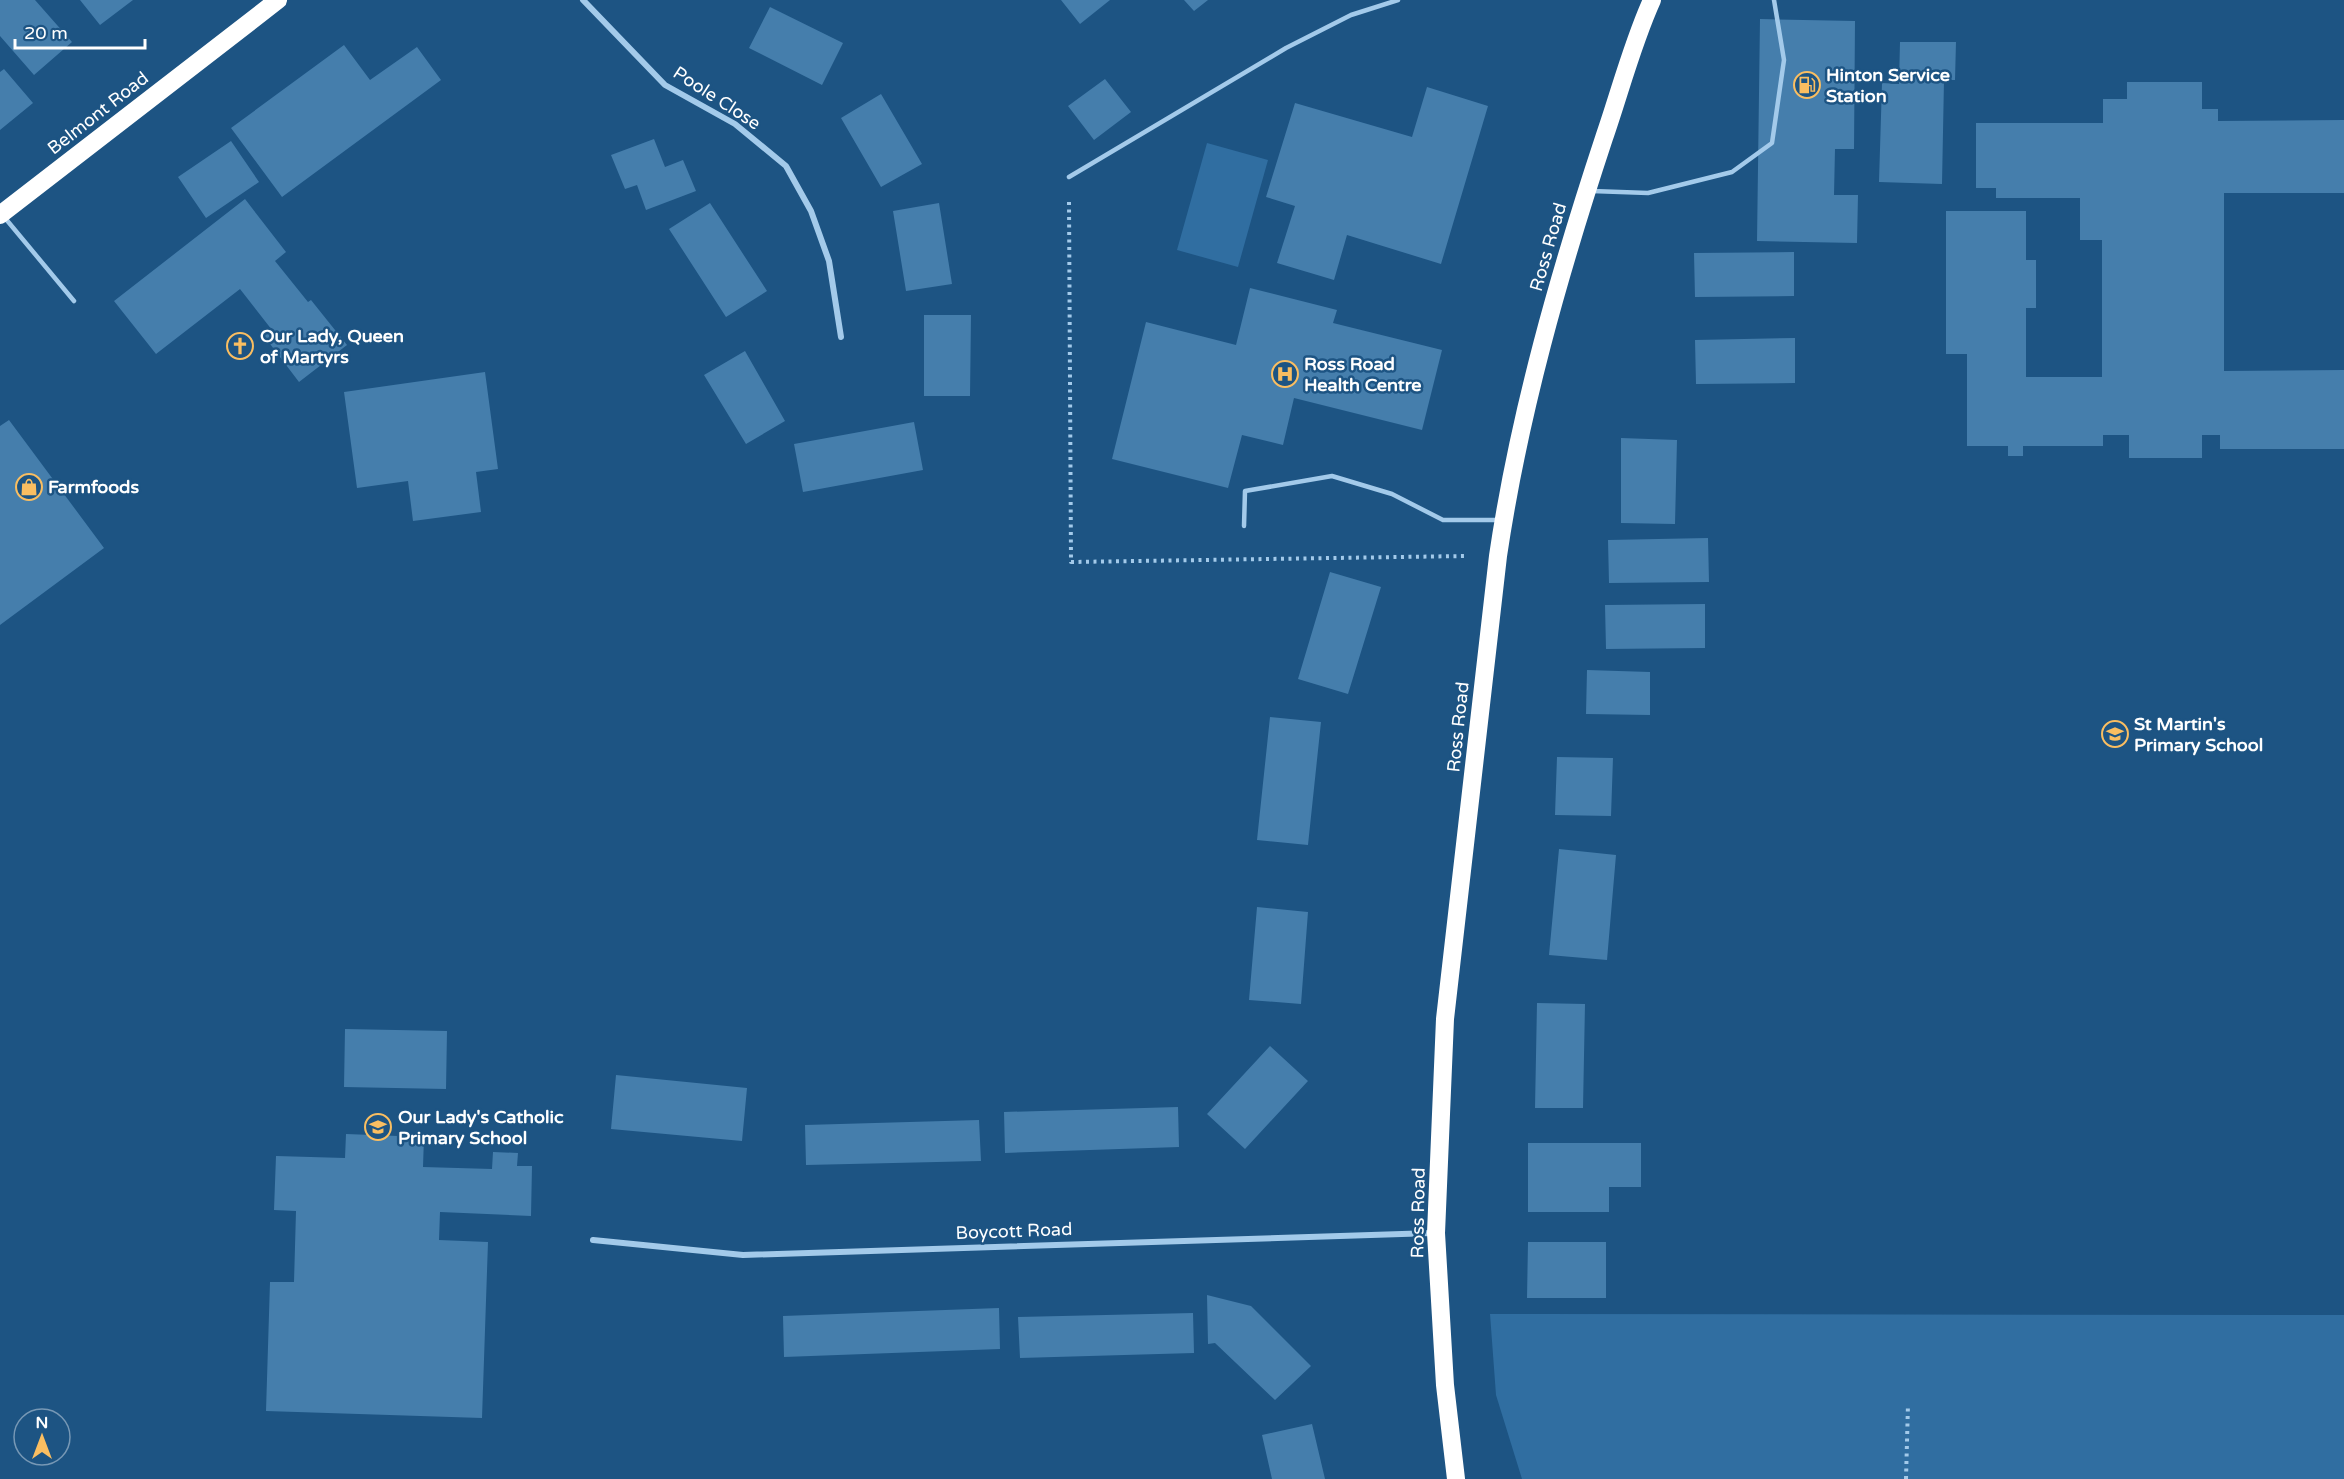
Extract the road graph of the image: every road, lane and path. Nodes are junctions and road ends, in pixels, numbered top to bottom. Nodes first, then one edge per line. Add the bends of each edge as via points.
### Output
1 (278, 0) edge
2 (583, 0) edge
3 (1398, 0) edge
4 (1652, 0) edge
5 (1774, 0) edge
6 (1069, 177) joint
7 (1587, 191) junction
8 (1, 214) edge
9 (74, 301) dead end
10 (841, 337) dead end
11 (1503, 520) junction
12 (1244, 526) dead end
13 (1498, 556) junction
14 (1436, 1233) junction
15 (593, 1240) dead end
16 (1908, 1404) dead end
17 (1456, 1479) edge
18 (1906, 1479) edge

1 - 8 highway, Belmont Road
2 - 10 street, Poole Close via 665,85 735,124 786,166 811,211 829,261
3 - 6 lane via 1351,15 1286,48
4 - 7 highway, Ross Road
5 - 7 lane via 1784,60 1772,142 1732,172 1648,193
6 - 13 path via 1071,562
7 - 11 highway, Ross Road via 1542,342
8 - 9 lane
11 - 12 lane via 1443,520 1392,494 1332,476 1245,490
11 - 13 highway, Ross Road
13 - 14 highway, Ross Road via 1445,1019
14 - 15 street, Boycott Road via 743,1255
14 - 17 highway, Ross Road via 1445,1385
16 - 18 path

